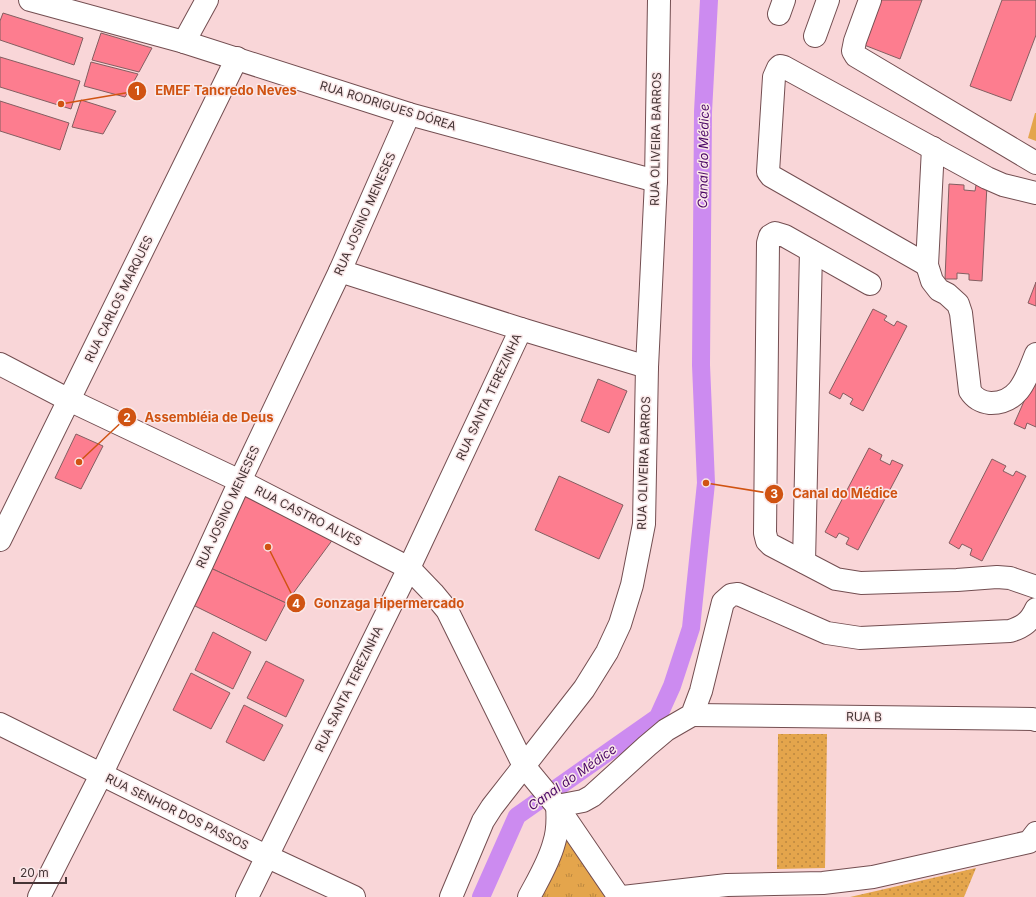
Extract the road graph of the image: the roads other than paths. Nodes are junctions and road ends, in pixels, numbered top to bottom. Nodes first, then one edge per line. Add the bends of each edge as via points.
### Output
1 (30, 0) edge
2 (207, 0) edge
3 (659, 0) edge
4 (828, 0) edge
5 (870, 0) edge
6 (815, 36) dead end
7 (184, 42) junction
8 (237, 58) junction
9 (410, 114) junction
10 (933, 148) junction
11 (1036, 162) edge
12 (656, 181) junction
13 (1036, 194) edge
14 (811, 251) junction
15 (927, 265) junction
16 (340, 271) junction
17 (870, 284) dead end
18 (522, 329) junction
19 (1036, 354) edge
20 (0, 364) edge
21 (647, 367) junction
22 (70, 400) junction
23 (240, 481) junction
24 (0, 540) edge
25 (804, 562) junction
26 (409, 568) junction
27 (1027, 584) edge
28 (1036, 609) edge
29 (692, 714) junction
30 (1036, 720) edge
31 (0, 724) edge
32 (526, 769) junction
33 (101, 775) junction
34 (556, 805) junction
35 (1033, 838) edge
36 (266, 856) junction
37 (39, 897) edge
38 (247, 897) edge
39 (354, 897) edge
40 (451, 897) edge
41 (529, 897) edge
42 (619, 897) edge
43 (622, 897) edge

1 - 7 street, RUA RODRIGUES DÓREA
2 - 7 street
3 - 12 street, RUA OLIVEIRA BARROS
4 - 6 street
5 - 11 street via 855,41 856,56
7 - 8 street, RUA RODRIGUES DÓREA
8 - 9 street, RUA RODRIGUES DÓREA
8 - 22 street, RUA CARLOS MARQUES
9 - 12 street, RUA RODRIGUES DÓREA
9 - 16 street, RUA JOSINO MENESES
10 - 13 street via 993,181
10 - 15 street
10 - 15 street via 784,67 778,68 774,77 768,172 771,176
12 - 21 street, RUA OLIVEIRA BARROS
14 - 17 street
14 - 25 street
14 - 25 street via 785,236 775,234 770,236 768,243 765,533 770,546
15 - 19 street via 932,281 939,290 958,304 970,391 974,397 983,402 999,403 1014,396 1022,386
16 - 18 street
16 - 23 street, RUA JOSINO MENESES
18 - 21 street
18 - 26 street, RUA SANTA TEREZINHA
20 - 22 street, RUA CASTRO ALVES
21 - 32 street, RUA OLIVEIRA BARROS via 644,524 632,584 620,624 584,690
22 - 23 street, RUA CASTRO ALVES
22 - 24 street, RUA CARLOS MARQUES
23 - 26 street, RUA CASTRO ALVES
23 - 33 street, RUA JOSINO MENESES
25 - 27 street via 836,579 861,583 997,577
26 - 32 street, RUA CASTRO ALVES via 447,610
26 - 36 street, RUA SANTA TEREZINHA
28 - 29 street via 1022,627 1010,631 860,638 827,633 738,594 731,595 723,602 701,691
29 - 30 street, RUA B
29 - 34 street via 661,734 592,796 583,801
31 - 33 street, RUA SENHOR DOS PASSOS
32 - 34 street, RUA CASTRO ALVES
32 - 40 street, RUA OLIVEIRA BARROS via 483,821
33 - 36 street, RUA SENHOR DOS PASSOS
33 - 37 street, RUA JOSINO MENESES
34 - 41 street via 558,825 554,843 548,861
34 - 42 street, RUA CASTRO ALVES
35 - 43 street via 873,877 823,883 727,885
36 - 38 street, RUA SANTA TEREZINHA
36 - 39 street, RUA SENHOR DOS PASSOS

